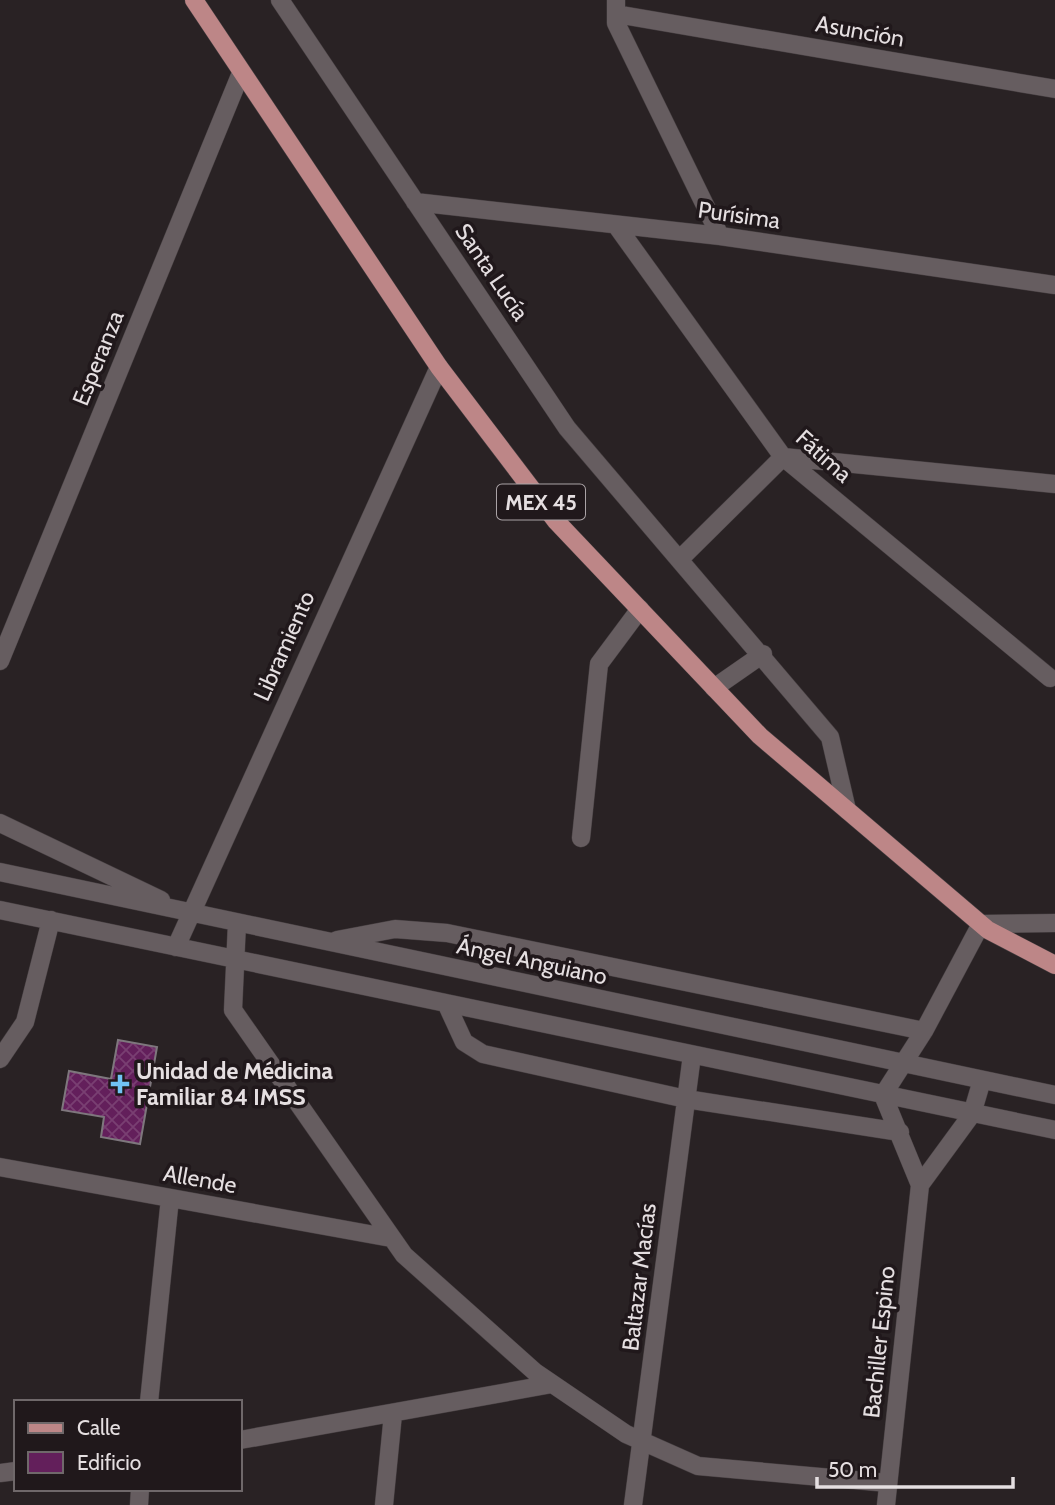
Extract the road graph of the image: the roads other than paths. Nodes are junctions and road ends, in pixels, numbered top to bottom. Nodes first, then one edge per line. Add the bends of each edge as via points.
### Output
1 (194, 0) edge
2 (280, 0) edge
3 (616, 12) edge
4 (241, 73) junction
5 (1055, 89) edge
6 (415, 202) junction
7 (616, 225) junction
8 (720, 236) junction
9 (1055, 285) edge
10 (439, 367) junction
11 (783, 457) junction
12 (1055, 484) edge
13 (680, 559) junction
14 (640, 609) junction
15 (2, 648) edge
16 (763, 654) junction
17 (1049, 678) dead end
18 (714, 688) junction
19 (847, 810) junction
20 (0, 823) edge
21 (580, 838) dead end
22 (0, 872) edge
23 (0, 909) edge
24 (190, 913) junction
25 (51, 920) junction
26 (237, 923) junction
27 (981, 923) junction
28 (1055, 923) edge
29 (328, 942) junction
30 (176, 947) junction
31 (235, 959) junction
32 (1055, 965) edge
33 (446, 1003) junction
34 (924, 1031) junction
35 (692, 1055) junction
36 (0, 1059) edge
37 (903, 1064) junction
38 (982, 1080) junction
39 (883, 1095) junction
40 (1055, 1095) edge
41 (686, 1099) junction
42 (972, 1114) junction
43 (1055, 1130) edge
44 (900, 1132) junction
45 (0, 1167) edge
46 (920, 1185) junction
47 (170, 1198) junction
48 (391, 1238) junction
49 (552, 1384) junction
50 (149, 1400) edge
51 (393, 1414) junction
52 (242, 1440) edge
53 (642, 1441) junction
54 (888, 1483) junction
55 (384, 1505) edge
56 (633, 1505) edge
57 (886, 1505) edge

1 - 4 main road, MEX 45
2 - 6 street, Santa Lucía
3 - 5 street, Asunción
3 - 8 street
4 - 10 main road, MEX 45
4 - 15 street, Esperanza
6 - 7 street, Purísima
6 - 13 street, Santa Lucía via 567,428
7 - 8 street, Purísima
7 - 11 street, Fátima
8 - 9 street, Purísima
10 - 14 main road, MEX 45 via 556,521
10 - 24 street, Libramiento
11 - 12 street
11 - 13 street
11 - 17 street, Fátima
13 - 16 street, Santa Lucía
14 - 18 main road, MEX 45
14 - 21 street via 599,664
16 - 18 street
16 - 19 street, Santa Lucía via 830,737
18 - 19 main road, MEX 45 via 760,736
19 - 27 main road, MEX 45
20 - 24 street
22 - 24 street, Ángel Anguiano
23 - 25 street
24 - 26 street, Ángel Anguiano
24 - 30 street, Libramiento
25 - 30 street
25 - 36 street via 25,1022
26 - 29 street, Ángel Anguiano
26 - 31 street
27 - 28 street
27 - 32 main road, MEX 45
27 - 34 street
29 - 34 street via 395,929 447,933
29 - 37 street, Ángel Anguiano
30 - 31 street
31 - 33 street
31 - 48 street via 233,1010
33 - 35 street
33 - 41 street via 464,1042 483,1054
34 - 37 street
35 - 39 street
35 - 41 street, Baltazar Macías
37 - 38 street, Ángel Anguiano
37 - 39 street
38 - 40 street, Ángel Anguiano
38 - 42 street
39 - 42 street
39 - 44 street
41 - 44 street
41 - 53 street, Baltazar Macías
42 - 43 street
42 - 46 street
44 - 46 street
45 - 47 street, Allende
46 - 54 street, Bachiller Espino
47 - 48 street, Allende
47 - 50 street
48 - 49 street via 404,1255
49 - 51 street
49 - 53 street
51 - 52 street
51 - 55 street
53 - 54 street via 698,1466
53 - 56 street, Baltazar Macías
54 - 57 street, Bachiller Espino

